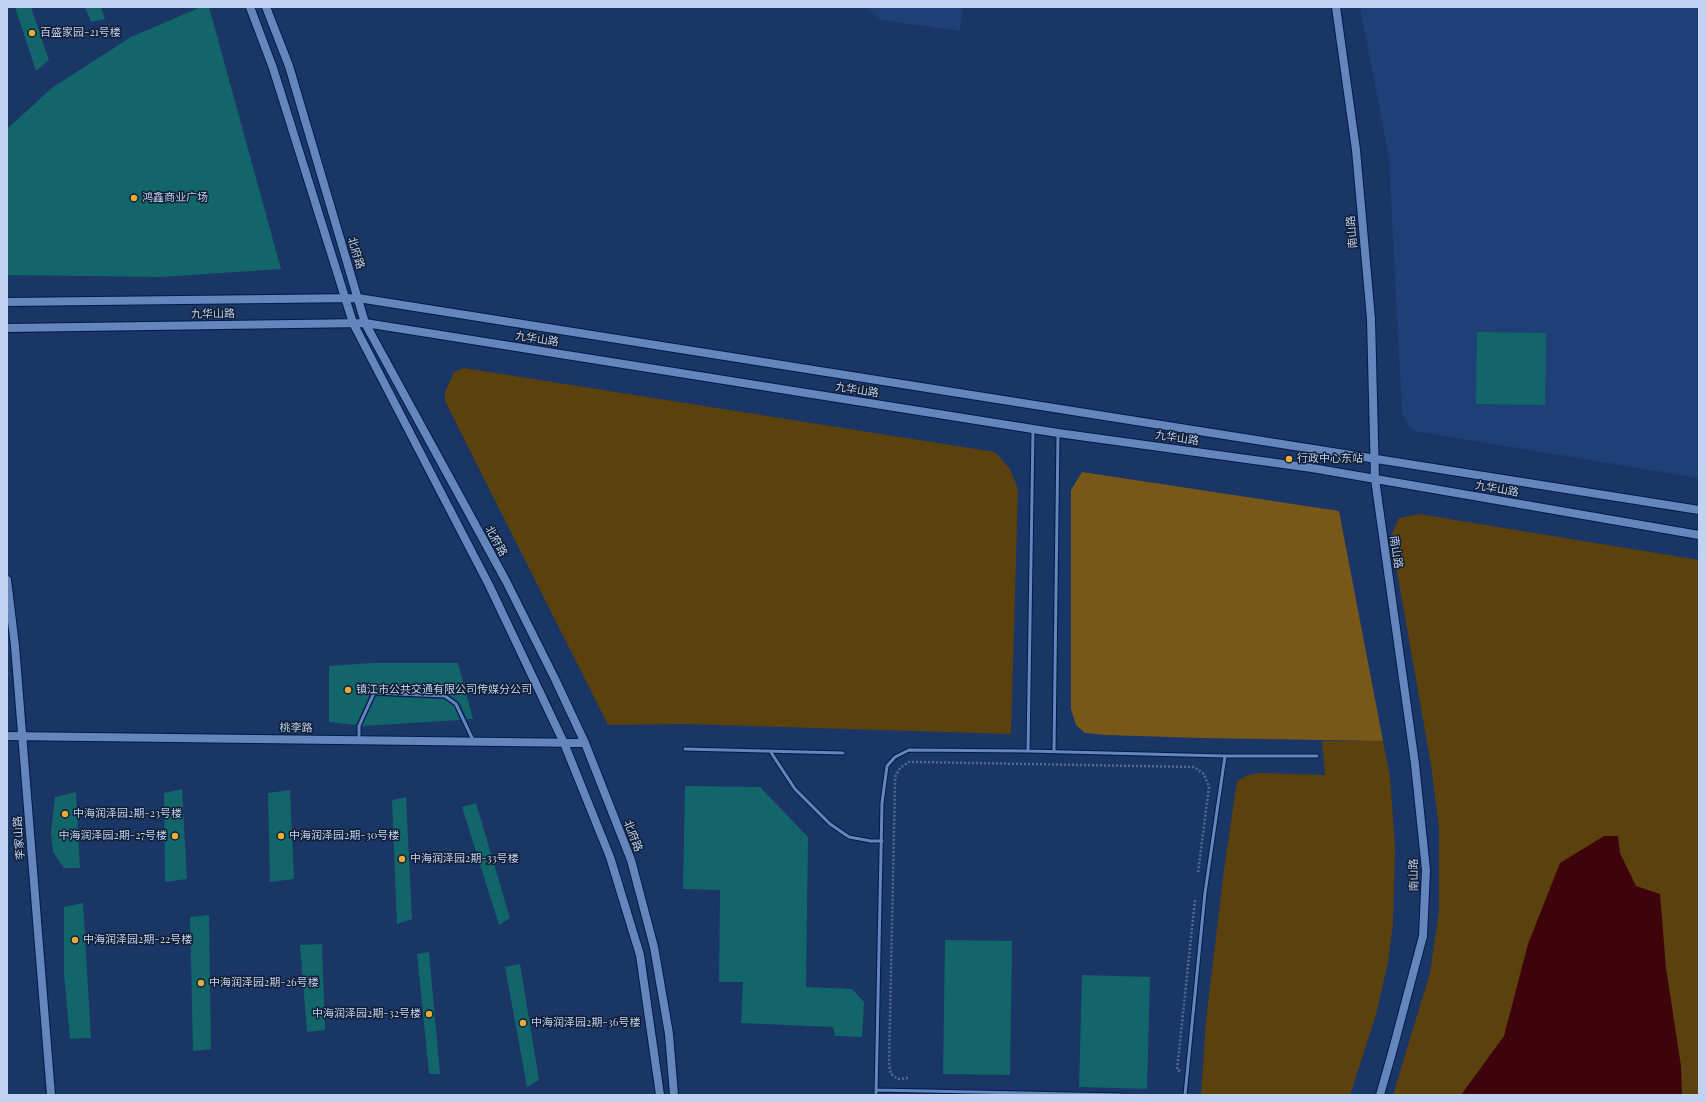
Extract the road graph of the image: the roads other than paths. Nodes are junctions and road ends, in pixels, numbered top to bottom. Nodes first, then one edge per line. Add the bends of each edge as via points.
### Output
1 (250, 7) edge
2 (266, 7) edge
3 (1336, 7) edge
4 (345, 298) junction
5 (358, 298) junction
6 (7, 302) edge
7 (353, 323) junction
8 (365, 323) junction
9 (7, 328) edge
10 (1033, 428) junction
11 (1058, 433) junction
12 (1374, 457) junction
13 (1375, 479) junction
14 (1699, 510) edge
15 (1699, 535) edge
16 (7, 580) edge
17 (7, 736) edge
18 (22, 736) junction
19 (359, 740) junction
20 (474, 741) junction
21 (564, 743) junction
22 (585, 744) junction
23 (685, 749) dead end
24 (770, 751) junction
25 (1028, 751) junction
26 (1054, 752) junction
27 (843, 754) dead end
28 (1225, 756) junction
29 (1317, 756) dead end
30 (882, 841) junction
31 (876, 1090) junction
32 (51, 1095) edge
33 (660, 1095) edge
34 (674, 1095) edge
35 (876, 1095) edge
36 (1121, 1095) edge
37 (1185, 1095) edge
38 (1380, 1095) edge

1 - 4 main road via 273,68
2 - 5 main road, 北府路 via 289,66
3 - 12 main road, 南山路 via 1356,150 1370,311
4 - 5 main road, 九华山路
4 - 6 main road, 九华山路
4 - 7 main road
5 - 8 main road, 北府路
5 - 12 main road, 九华山路
7 - 8 main road, 九华山路
7 - 9 main road, 九华山路
7 - 21 main road via 490,585
8 - 10 main road, 九华山路
8 - 22 main road, 北府路 via 506,582
10 - 11 main road, 九华山路
10 - 25 lane
11 - 13 main road, 九华山路
11 - 26 lane
12 - 13 main road, 南山路
12 - 14 main road, 九华山路
13 - 15 main road, 九华山路
13 - 38 main road, 南山路 via 1415,764 1426,870 1423,936
16 - 18 main road, 李家山路
17 - 18 main road, 桃李路
18 - 19 main road, 桃李路
18 - 32 main road, 李家山路
19 - 20 main road, 桃李路
19 - 20 lane via 359,726 374,693 445,696 456,704
20 - 21 main road, 桃李路
21 - 22 main road, 桃李路
21 - 33 main road via 610,856 640,955
22 - 34 main road, 北府路 via 631,860 654,947 669,1034
23 - 24 lane
24 - 27 lane
24 - 30 lane via 795,789 830,824 849,837
25 - 26 lane
25 - 30 lane via 909,750 895,757 887,766 884,781
26 - 28 lane
28 - 29 lane
28 - 37 lane via 1205,892
30 - 31 lane
31 - 35 lane
31 - 36 lane

